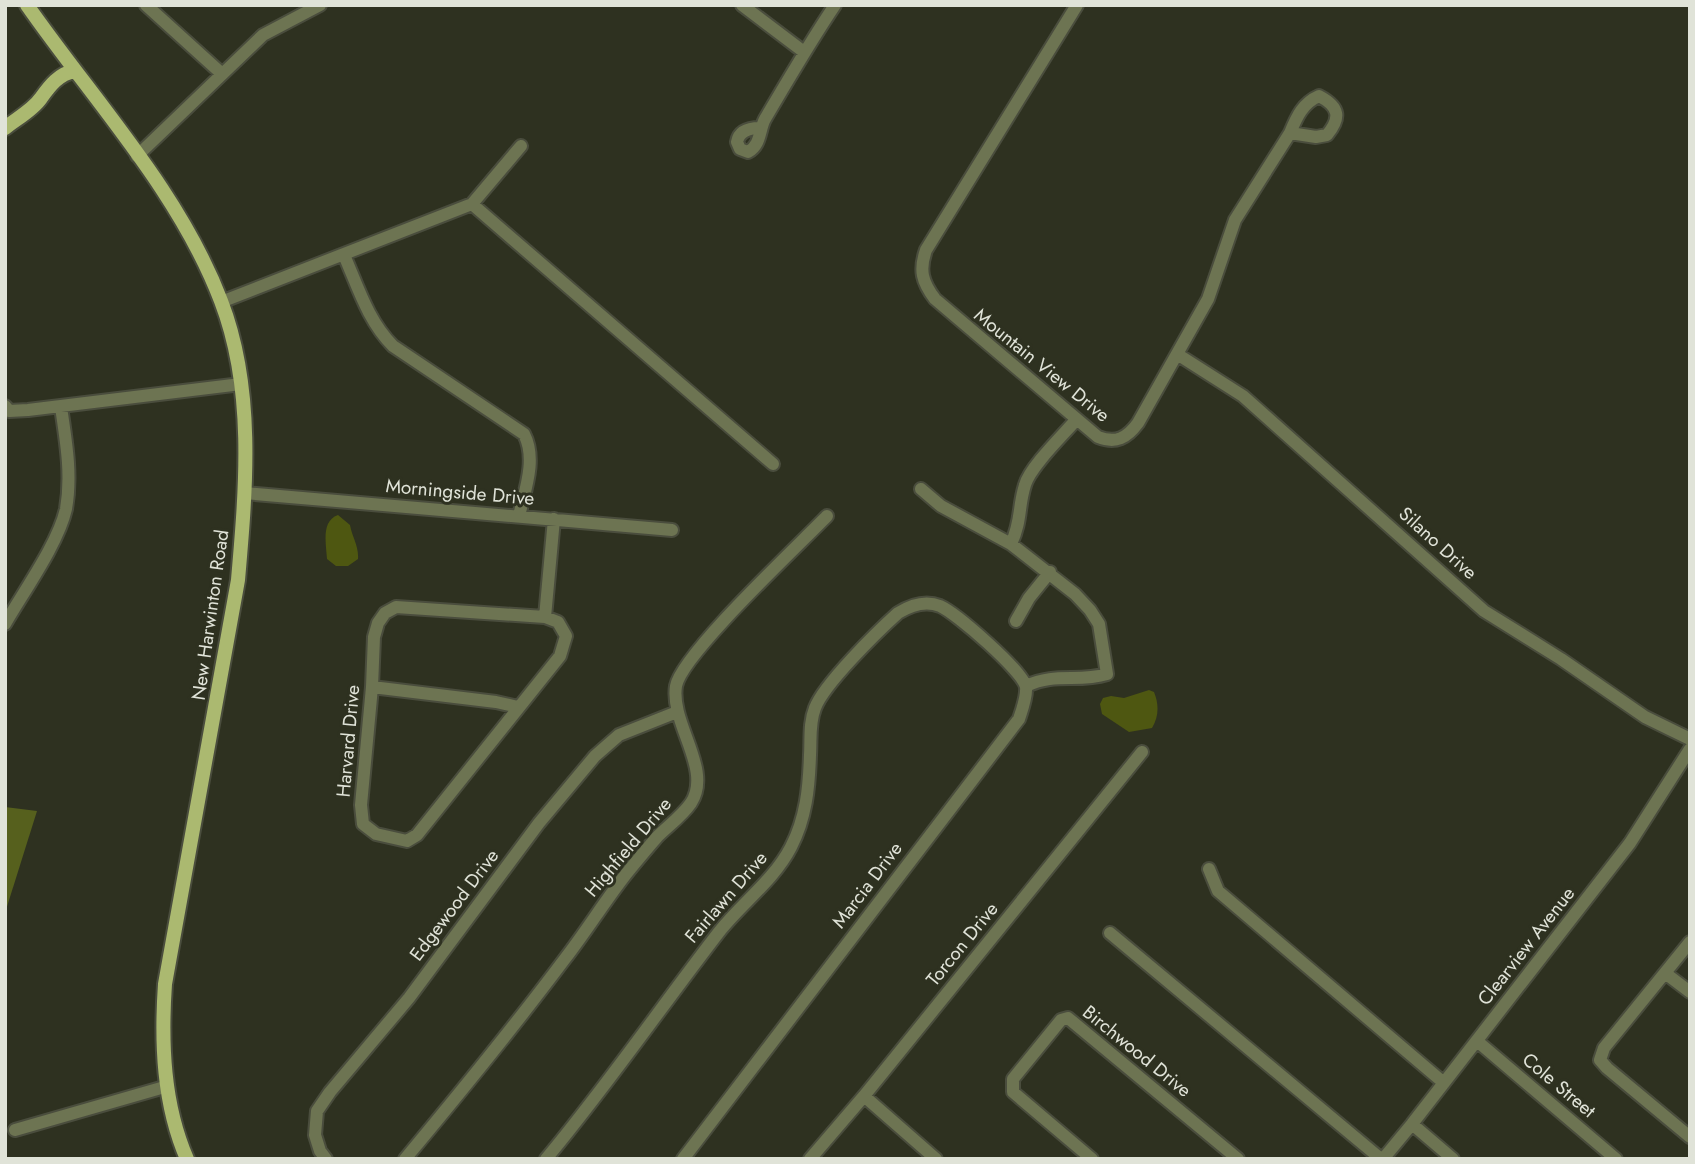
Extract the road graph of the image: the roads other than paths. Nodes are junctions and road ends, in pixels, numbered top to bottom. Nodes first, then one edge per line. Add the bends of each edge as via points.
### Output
1 (27, 5) edge
2 (146, 5) edge
3 (320, 5) edge
4 (742, 5) edge
5 (835, 5) edge
6 (1077, 5) edge
7 (804, 52) junction
8 (75, 71) junction
9 (221, 73) junction
10 (5, 128) edge
11 (760, 128) dead end
12 (1290, 132) dead end
13 (521, 146) dead end
14 (137, 156) junction
15 (472, 204) junction
16 (344, 255) junction
17 (221, 302) junction
18 (1177, 354) junction
19 (241, 384) junction
20 (61, 407) junction
21 (6, 412) edge
22 (1076, 419) junction
23 (773, 464) dead end
24 (921, 489) dead end
25 (244, 493) junction
26 (519, 516) junction
27 (827, 516) dead end
28 (554, 519) junction
29 (672, 530) dead end
30 (1011, 544) junction
31 (1050, 572) junction
32 (545, 617) junction
33 (1016, 621) dead end
34 (5, 624) edge
35 (1026, 686) junction
36 (372, 687) junction
37 (518, 707) junction
38 (677, 712) junction
39 (1690, 739) edge
40 (1690, 749) edge
41 (1142, 752) dead end
42 (1209, 869) dead end
43 (1110, 933) dead end
44 (1690, 942) edge
45 (1665, 973) junction
46 (1690, 992) edge
47 (1477, 1041) junction
48 (1444, 1083) junction
49 (168, 1086) junction
50 (864, 1096) junction
51 (1412, 1124) junction
52 (15, 1130) dead end
53 (1690, 1138) edge
54 (187, 1159) edge
55 (326, 1159) edge
56 (405, 1159) edge
57 (546, 1159) edge
58 (683, 1159) edge
59 (810, 1159) edge
60 (936, 1159) edge
61 (1091, 1159) edge
62 (1238, 1159) edge
63 (1382, 1159) edge
64 (1453, 1159) edge
65 (1616, 1159) edge

1 - 8 main road, New Harwinton Road
2 - 9 street
3 - 9 street via 262,34
4 - 7 street
5 - 7 street
6 - 22 street, Mountain View Drive via 921,265 935,299
7 - 11 street
8 - 10 main road via 55,81
8 - 14 main road, New Harwinton Road
9 - 14 street
12 - 18 street, Mountain View Drive via 1235,220 1208,299
13 - 15 street
14 - 17 main road, New Harwinton Road via 191,236
15 - 16 street
15 - 23 street
16 - 17 street
16 - 26 street via 382,335 524,435 530,445 530,467
17 - 19 main road, New Harwinton Road
18 - 22 street, Mountain View Drive via 1138,424 1124,438 1107,441
18 - 39 street, Silano Drive via 1243,397 1485,611 1645,717
19 - 20 street
19 - 25 main road, New Harwinton Road
20 - 21 street
20 - 34 street via 69,467 65,511
22 - 30 street via 1029,473 1020,526
24 - 30 street via 952,513
25 - 26 street, Morningside Drive
25 - 49 main road, New Harwinton Road via 236,593 165,984 162,1032
26 - 28 street, Morningside Drive
27 - 38 street, Highfield Drive via 688,662 678,680
28 - 29 street, Morningside Drive
28 - 32 street
30 - 31 street
31 - 33 street
31 - 35 street via 1083,602 1098,624 1107,674 1055,677
32 - 36 street, Harvard Drive via 396,607 378,623
32 - 37 street, Harvard Drive via 558,622 566,636 560,656
35 - 57 street, Fairlawn Drive via 1002,656 940,606 911,606 893,617 828,686 815,707 808,800 782,862 722,928
35 - 58 street, Marcia Drive via 1019,719
36 - 37 street
36 - 37 street, Harvard Drive via 360,805 363,824 376,834 407,841 417,835
38 - 55 street, Edgewood Drive via 620,735 595,756 539,823 409,998 317,1111 315,1135
38 - 56 street, Highfield Drive via 697,774 691,802 622,879 486,1062
40 - 47 street, Clearview Avenue via 1630,843
41 - 50 street, Torcon Drive
42 - 48 street via 1218,891
43 - 63 street
44 - 45 street
45 - 46 street
45 - 53 street via 1604,1048 1600,1060
47 - 48 street, Clearview Avenue
47 - 65 street, Cole Street
48 - 51 street, Clearview Avenue
49 - 52 street
49 - 54 main road, New Harwinton Road
50 - 59 street, Torcon Drive
50 - 60 street
51 - 63 street, Clearview Avenue
51 - 64 street
61 - 62 street, Birchwood Drive via 1013,1093 1013,1079 1061,1020 1068,1018

